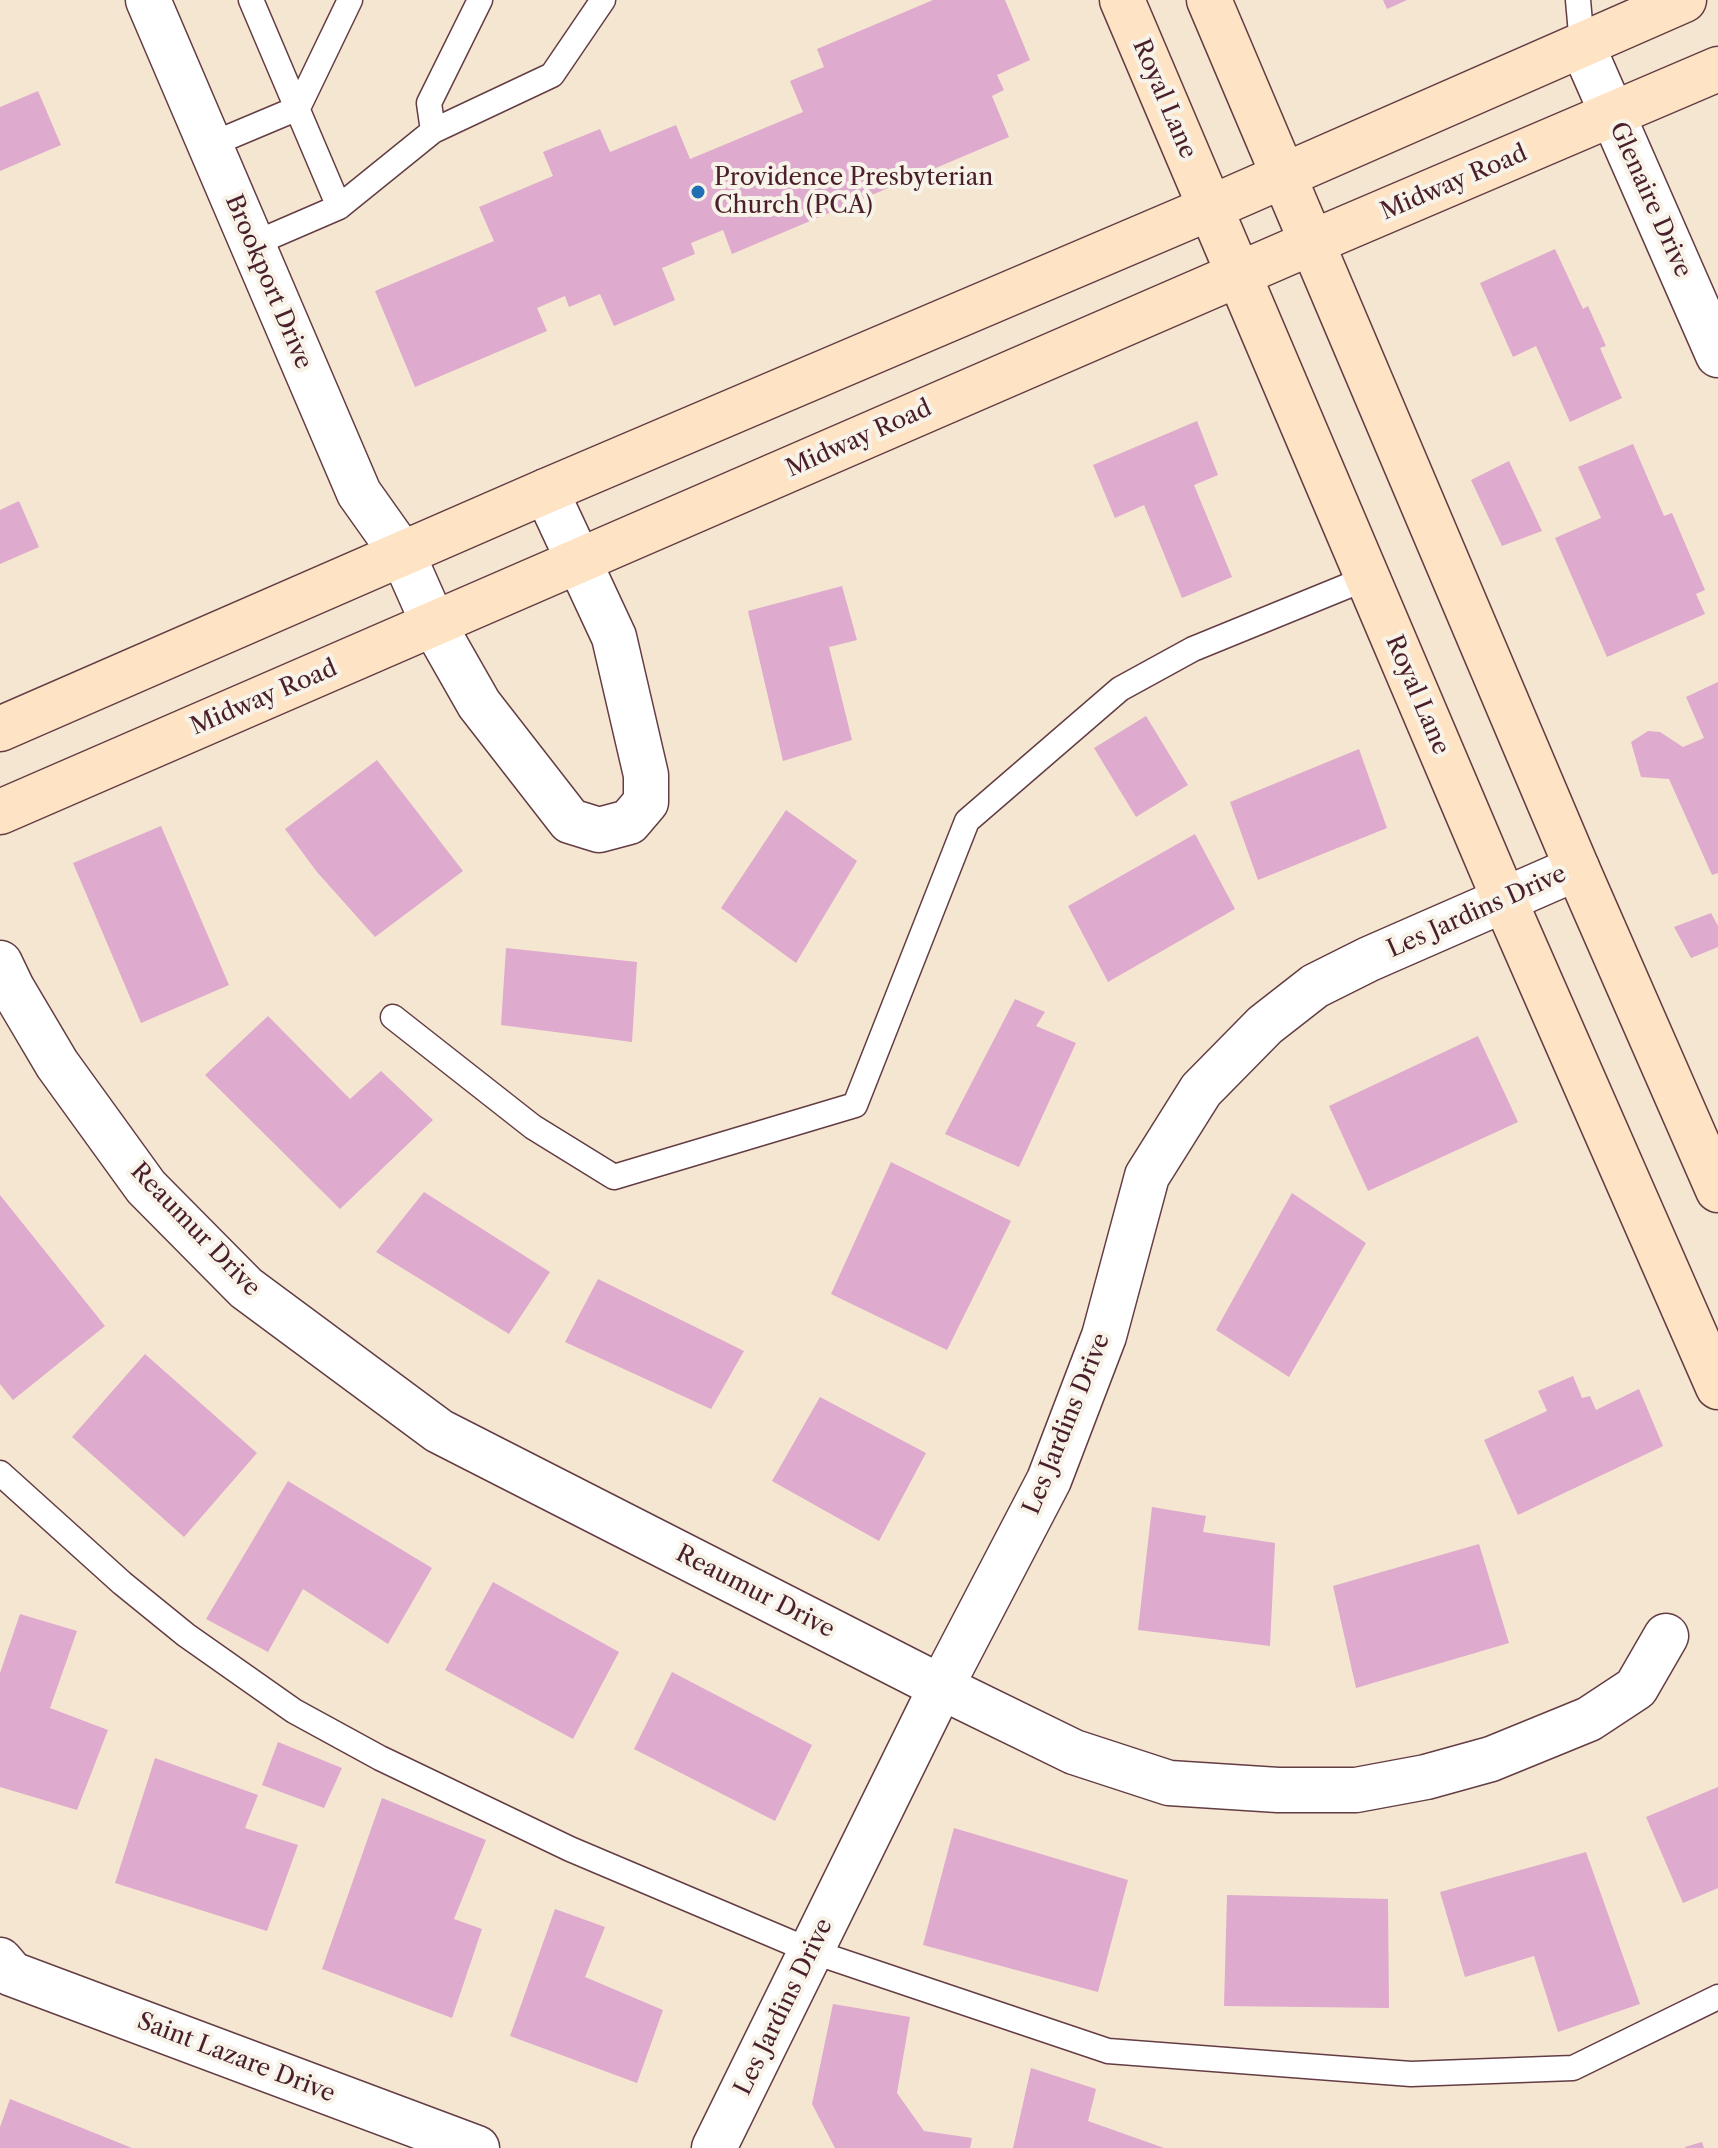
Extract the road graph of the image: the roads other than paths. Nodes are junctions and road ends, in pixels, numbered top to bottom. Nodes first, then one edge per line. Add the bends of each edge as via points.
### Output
1 (148, 0) edge
2 (251, 0) edge
3 (350, 0) edge
4 (480, 0) edge
5 (603, 0) edge
6 (1122, 0) edge
7 (1209, 0) edge
8 (1578, 0) edge
9 (1684, 0) edge
10 (1582, 45) junction
11 (1718, 69) edge
12 (298, 108) junction
13 (1613, 116) junction
14 (433, 131) junction
15 (210, 145) junction
16 (1283, 176) junction
17 (339, 207) junction
18 (1210, 208) junction
19 (1313, 242) junction
20 (251, 245) junction
21 (1238, 275) junction
22 (1718, 355) edge
23 (546, 491) junction
24 (403, 555) junction
25 (579, 561) junction
26 (1367, 578) junction
27 (434, 625) junction
28 (0, 729) edge
29 (0, 812) edge
30 (1577, 868) junction
31 (1504, 899) junction
32 (0, 963) edge
33 (393, 1017) dead end
34 (1718, 1190) edge
35 (1718, 1387) edge
36 (0, 1473) edge
37 (1666, 1636) dead end
38 (941, 1687) junction
39 (811, 1951) junction
40 (0, 1960) edge
41 (1718, 1997) edge
42 (477, 2148) edge
43 (714, 2148) edge

1 - 15 street, Brookport Drive
2 - 12 lane
3 - 12 lane
4 - 14 lane via 429,103
5 - 14 lane via 552,75
6 - 18 main road, Royal Lane
7 - 16 main road
8 - 10 lane
9 - 10 main road
10 - 13 street, Glenaire Drive
10 - 16 main road
11 - 13 main road, Midway Road
12 - 15 lane
12 - 17 lane
13 - 19 main road, Midway Road
13 - 22 street, Glenaire Drive
14 - 17 lane
15 - 20 street, Brookport Drive
16 - 18 main road
16 - 19 main road
17 - 20 lane
18 - 21 main road, Royal Lane
18 - 23 main road
19 - 21 main road, Midway Road
19 - 30 main road
20 - 24 street, Brookport Drive via 359,493
21 - 25 main road, Midway Road
21 - 26 main road, Royal Lane
23 - 24 main road
23 - 25 street, Brookport Drive
24 - 27 street, Brookport Drive
24 - 28 main road
25 - 27 main road, Midway Road
25 - 27 street, Brookport Drive via 614,637 646,775 646,802 629,822 599,830 570,821 479,704
26 - 31 main road, Royal Lane
26 - 33 lane via 1193,649 1120,689 967,821 855,1105 614,1177 533,1127
27 - 29 main road, Midway Road
30 - 31 street, Les Jardins Drive
30 - 34 main road
31 - 35 main road, Royal Lane
31 - 38 street, Les Jardins Drive via 1315,986 1265,1025 1201,1090 1147,1176 1104,1336 1049,1480
32 - 38 street, Reaumur Drive via 57,1064 146,1187 246,1288 439,1431
36 - 39 lane via 186,1635 294,1711 570,1849
37 - 38 street, Reaumur Drive via 1636,1688 1589,1719 1491,1759 1356,1790 1169,1783 1074,1752
38 - 39 street, Les Jardins Drive
39 - 41 lane via 1108,2051 1411,2074 1573,2068
39 - 43 street, Les Jardins Drive
40 - 42 street, Saint Lazare Drive via 12,1974

